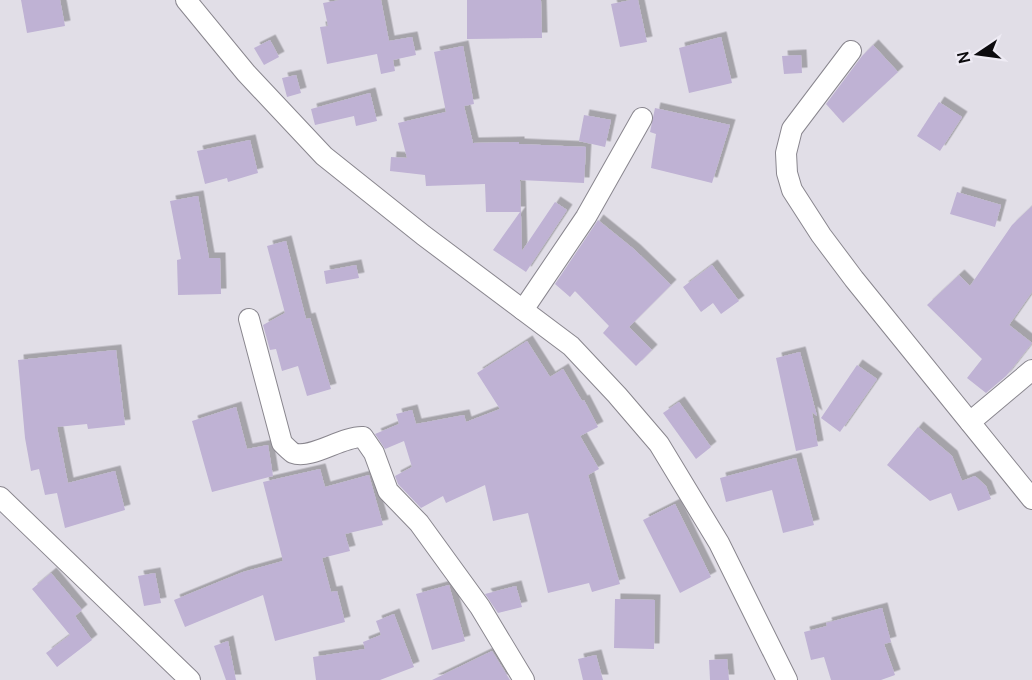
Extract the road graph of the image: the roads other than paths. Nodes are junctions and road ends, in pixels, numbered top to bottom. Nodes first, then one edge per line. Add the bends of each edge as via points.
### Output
1 (186, 0) edge
2 (851, 51) dead end
3 (642, 118) dead end
4 (523, 310) junction
5 (249, 319) dead end
6 (1032, 370) edge
7 (970, 422) junction
8 (0, 497) edge
9 (1032, 499) edge
10 (190, 680) edge
11 (524, 680) edge
12 (788, 680) edge

1 - 4 street via 246,73 324,156
2 - 7 street via 792,129 786,153 792,190 821,235
3 - 4 street via 586,217
4 - 12 street via 571,346 659,444 719,543
5 - 11 street via 282,443 294,453 309,453 352,436 363,437 374,453 388,491 419,524 480,607
6 - 7 street
7 - 9 street
8 - 10 street

